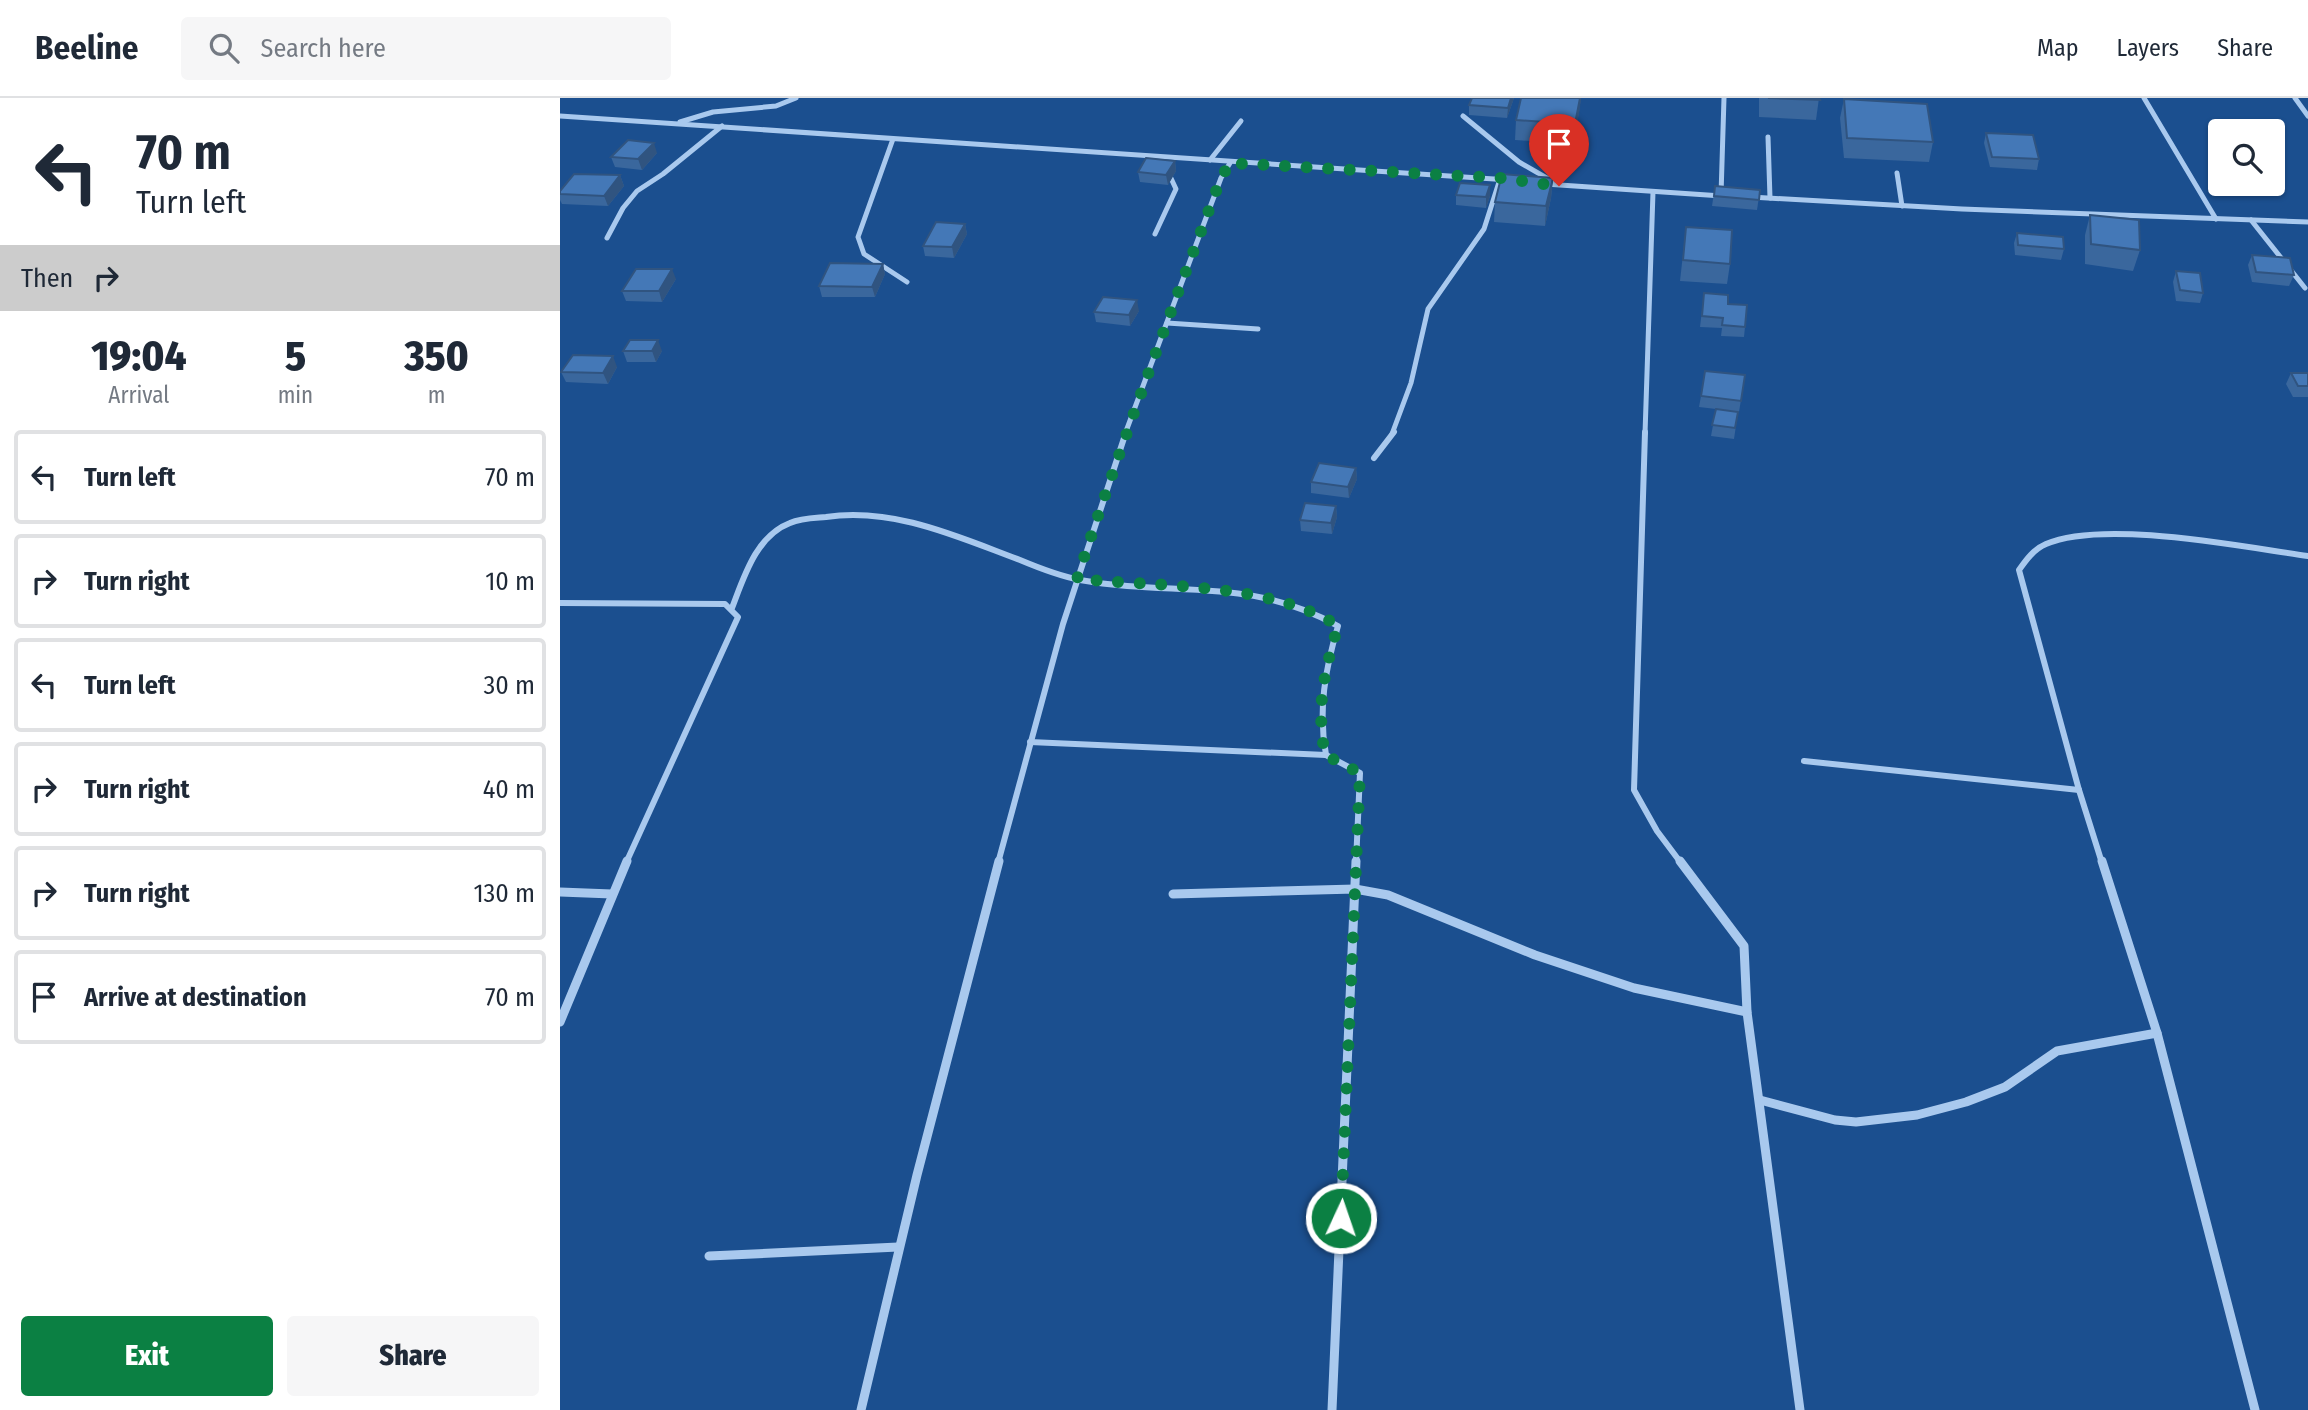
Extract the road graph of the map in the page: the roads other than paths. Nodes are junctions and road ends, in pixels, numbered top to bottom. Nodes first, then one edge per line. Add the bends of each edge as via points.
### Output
1 (796, 98) edge
2 (1724, 98) edge
3 (2144, 98) edge
4 (2295, 98) edge
5 (560, 116) edge
6 (1462, 116) dead end
7 (2308, 116) edge
8 (1241, 121) dead end
9 (672, 124) junction
10 (722, 126) junction
11 (1768, 137) dead end
12 (893, 139) junction
13 (1178, 158) junction
14 (1210, 160) junction
15 (1230, 163) junction
16 (1897, 173) dead end
17 (1500, 178) junction
18 (1512, 180) edge
19 (1536, 183) edge
20 (1559, 186) junction
21 (1653, 192) junction
22 (1721, 196) junction
23 (1733, 196) edge
24 (1745, 197) edge
25 (1770, 198) junction
26 (1902, 206) junction
27 (2216, 219) junction
28 (2251, 220) junction
29 (2308, 222) edge
30 (1155, 234) dead end
31 (607, 237) dead end
32 (907, 282) dead end
33 (2305, 288) dead end
34 (1167, 323) junction
35 (1258, 329) dead end
36 (1374, 458) dead end
37 (2308, 556) edge
38 (1077, 579) junction
39 (560, 603) edge
40 (732, 608) junction
41 (1030, 742) junction
42 (1325, 755) junction
43 (1804, 761) dead end
44 (2079, 790) junction
45 (1355, 888) junction
46 (560, 892) edge
47 (612, 894) junction
48 (1173, 894) dead end
49 (1747, 1012) junction
50 (560, 1022) edge
51 (2157, 1033) junction
52 (1760, 1100) junction
53 (898, 1247) junction
54 (709, 1256) dead end
55 (860, 1410) edge
56 (1332, 1410) edge
57 (1800, 1410) edge
58 (2255, 1410) edge

1 - 9 street via 776,106 713,112
2 - 22 street
3 - 27 street
4 - 7 street
5 - 9 street
6 - 20 street via 1519,162
8 - 14 street
9 - 10 street
10 - 12 street
10 - 31 street via 636,191
11 - 25 street
12 - 13 street
12 - 32 street via 859,237 864,254
13 - 14 street
13 - 30 street via 1168,176 1176,189
14 - 15 street
15 - 17 street
15 - 34 street
16 - 26 street
17 - 18 street
17 - 36 street via 1483,229 1428,309 1394,432
19 - 20 street
20 - 21 street
21 - 22 street
21 - 49 street via 1634,790 1657,831 1744,946
22 - 23 street
24 - 25 street
25 - 26 street
26 - 27 street
27 - 28 street
28 - 29 street
28 - 33 street
34 - 35 street
34 - 38 street
37 - 44 street via 2130,535 2070,536 2030,554 2019,570
38 - 40 street via 929,526 833,513 789,524 754,551
38 - 41 street
38 - 42 street via 1248,594 1318,613 1338,626 1320,701
39 - 40 street via 725,604
40 - 47 street via 738,617
41 - 42 street
41 - 53 street
42 - 45 street via 1360,773
43 - 44 street
44 - 51 street
45 - 48 street
45 - 49 street via 1388,895 1535,955 1634,988
45 - 56 street
46 - 47 street
47 - 50 street
49 - 52 street
51 - 52 street via 2057,1051 2005,1087 1917,1115 1835,1120
51 - 58 street
52 - 57 street
53 - 54 street
53 - 55 street

